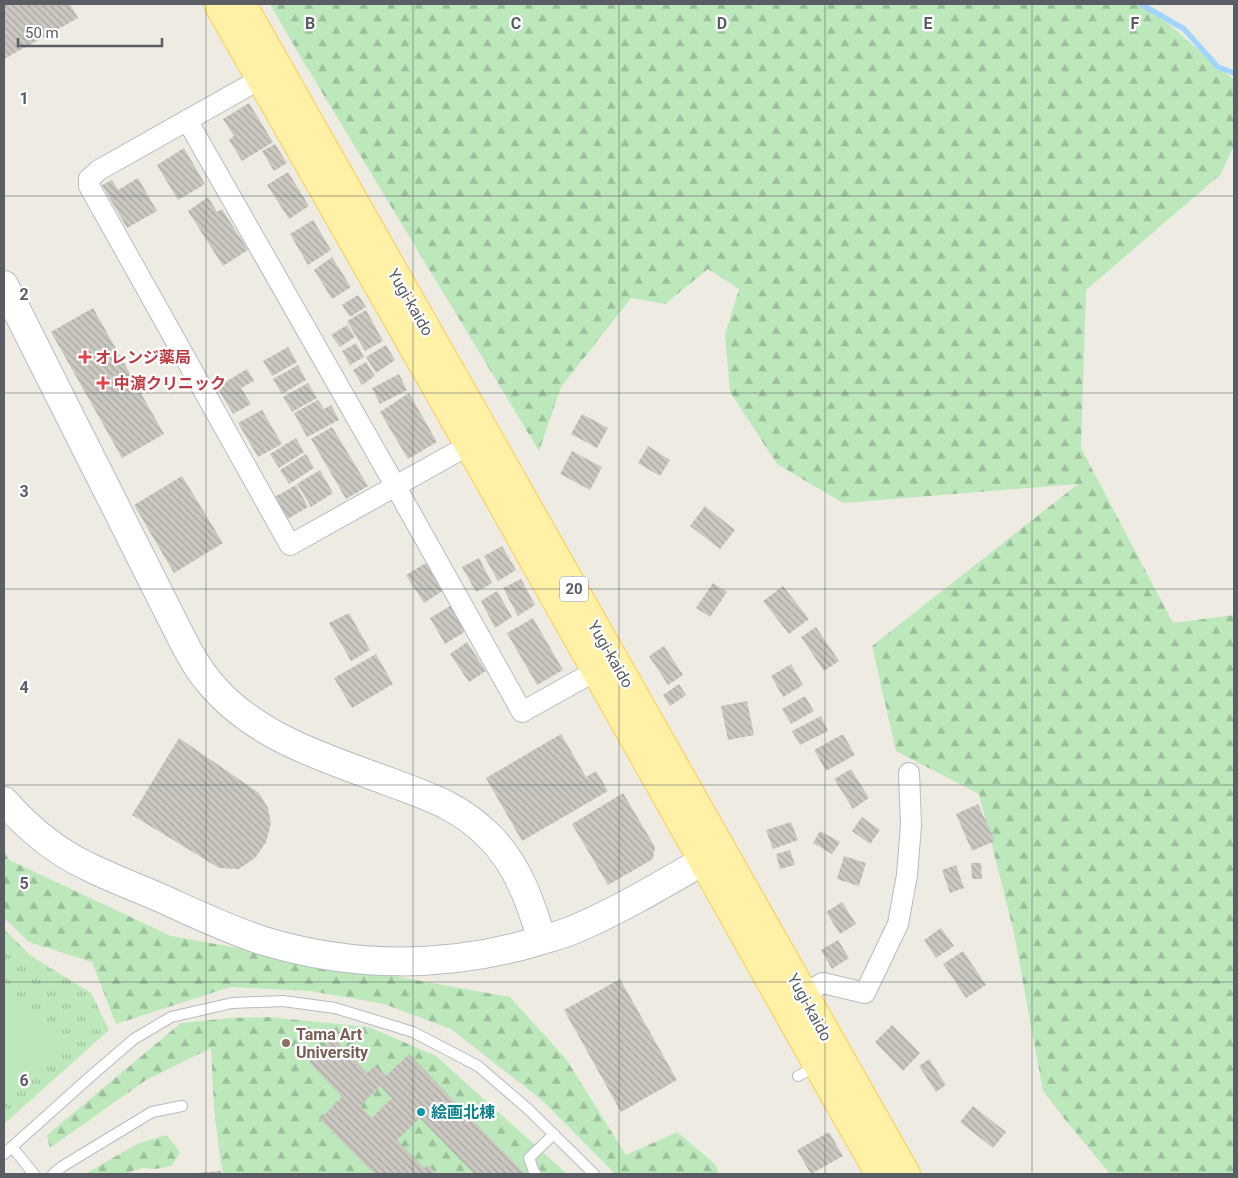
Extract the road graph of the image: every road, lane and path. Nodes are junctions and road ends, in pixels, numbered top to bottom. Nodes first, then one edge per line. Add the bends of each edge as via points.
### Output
1 (218, 4) edge
2 (242, 4) edge
3 (270, 74) junction
4 (187, 120) junction
5 (4, 284) edge
6 (469, 445) junction
7 (396, 487) junction
8 (605, 665) junction
9 (909, 773) dead end
10 (4, 802) edge
11 (712, 856) junction
12 (542, 940) junction
13 (803, 994) junction
14 (182, 1106) dead end
15 (554, 1134) junction
16 (8, 1150) edge
17 (34, 1174) edge
18 (53, 1174) edge
19 (536, 1174) edge
20 (594, 1174) edge
21 (880, 1174) edge
22 (906, 1174) edge

1 - 3 main road, Yugi-kaido / 20
2 - 3 main road, Yugi-kaido / 20
3 - 4 street
3 - 6 main road, Yugi-kaido / 20
3 - 8 main road, Yugi-kaido / 20
4 - 7 street
4 - 7 street via 99,170 89,179 89,186 290,545
5 - 12 street via 181,637 209,683 239,712 281,739 437,799 466,816 490,837 510,862 525,889
6 - 7 street
6 - 8 main road, Yugi-kaido / 20
7 - 8 street via 522,712
8 - 11 main road, Yugi-kaido / 20
9 - 13 street via 911,825 907,875 898,924 865,993 823,984
10 - 12 street via 36,833 87,866 220,924 304,952 408,962 469,957
11 - 12 street via 599,918
11 - 13 main road, Yugi-kaido / 20
11 - 21 main road, Yugi-kaido / 20 via 808,1071
13 - 22 main road, Yugi-kaido / 20
14 - 18 lane via 152,1112
15 - 16 lane via 478,1066 413,1032 335,1008 283,1001 232,1003 171,1018 134,1040
15 - 19 lane via 529,1158
15 - 20 lane
16 - 17 lane

